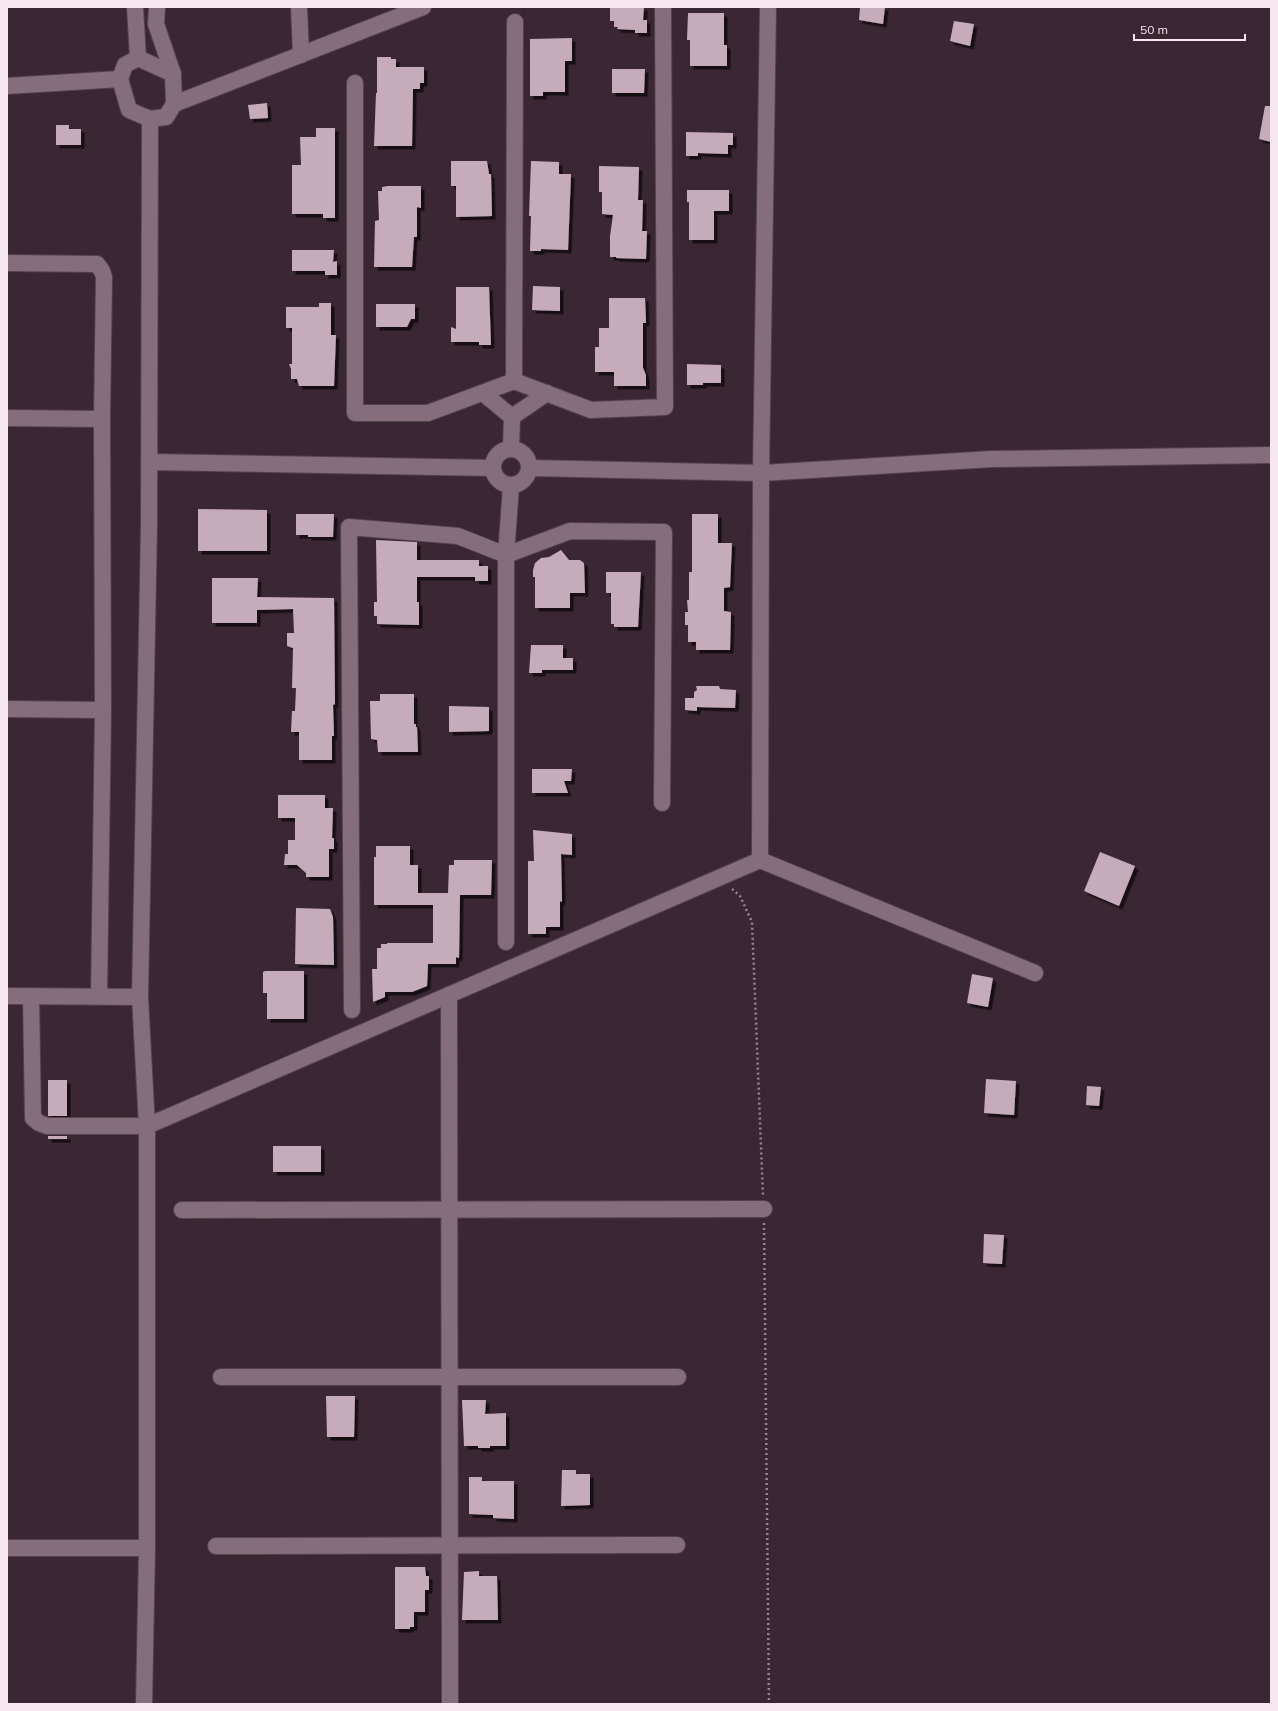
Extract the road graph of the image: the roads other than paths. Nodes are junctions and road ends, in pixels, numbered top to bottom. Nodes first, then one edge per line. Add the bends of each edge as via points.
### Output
1 (135, 7) edge
2 (157, 7) edge
3 (299, 7) edge
4 (423, 7) edge
5 (663, 7) edge
6 (768, 7) edge
7 (515, 22) dead end
8 (301, 55) junction
9 (138, 58) junction
10 (173, 74) junction
11 (120, 79) junction
12 (355, 83) dead end
13 (7, 86) edge
14 (174, 104) junction
15 (150, 119) junction
16 (7, 263) edge
17 (514, 381) junction
18 (483, 393) junction
19 (547, 394) junction
20 (512, 417) junction
21 (7, 418) edge
22 (102, 420) junction
23 (511, 449) junction
24 (1271, 455) edge
25 (149, 462) junction
26 (492, 468) junction
27 (530, 468) junction
28 (761, 473) junction
29 (511, 486) junction
30 (506, 555) junction
31 (7, 709) edge
32 (103, 710) junction
33 (662, 803) dead end
34 (760, 860) junction
35 (506, 942) dead end
36 (1035, 973) dead end
37 (449, 995) junction
38 (7, 996) edge
39 (31, 996) junction
40 (99, 996) junction
41 (140, 997) junction
42 (352, 1010) dead end
43 (146, 1126) junction
44 (449, 1209) junction
45 (764, 1209) road end
46 (182, 1210) dead end
47 (221, 1377) dead end
48 (450, 1377) junction
49 (678, 1377) dead end
50 (677, 1545) dead end
51 (216, 1546) dead end
52 (450, 1546) junction
53 (7, 1548) edge
54 (147, 1548) junction
55 (144, 1704) edge
56 (450, 1704) edge

1 - 9 street
2 - 10 street via 156,24
3 - 8 street
4 - 8 street
5 - 19 street via 665,407 591,410
6 - 28 street
7 - 17 street
8 - 14 street
9 - 10 street
9 - 11 street via 125,65
10 - 14 street
11 - 13 street
11 - 15 street via 128,110
12 - 18 street via 355,413 428,413
14 - 15 street via 166,117
15 - 25 street
16 - 22 street via 97,264 102,271
17 - 18 street
17 - 19 street
18 - 20 street
19 - 20 street
20 - 23 street
21 - 22 street
22 - 32 street
23 - 26 street via 502,451 495,458
23 - 27 street via 521,451 527,458
24 - 28 street via 992,459
25 - 26 street
25 - 41 street
26 - 29 street via 495,477
27 - 28 street
27 - 29 street via 527,477 520,484
28 - 34 street
29 - 30 street
30 - 33 street via 570,531 664,532
30 - 35 street
30 - 42 street via 458,536 349,527
31 - 32 street
32 - 40 street
34 - 36 street
34 - 37 street
37 - 43 street
37 - 44 street
38 - 39 street
39 - 40 street
39 - 43 street via 33,1118 47,1126
40 - 41 street
41 - 43 street
43 - 54 street
44 - 45 street
44 - 46 street
44 - 48 street
47 - 48 street
48 - 49 street
48 - 52 street
50 - 52 street
51 - 52 street
52 - 56 street
53 - 54 street
54 - 55 street

